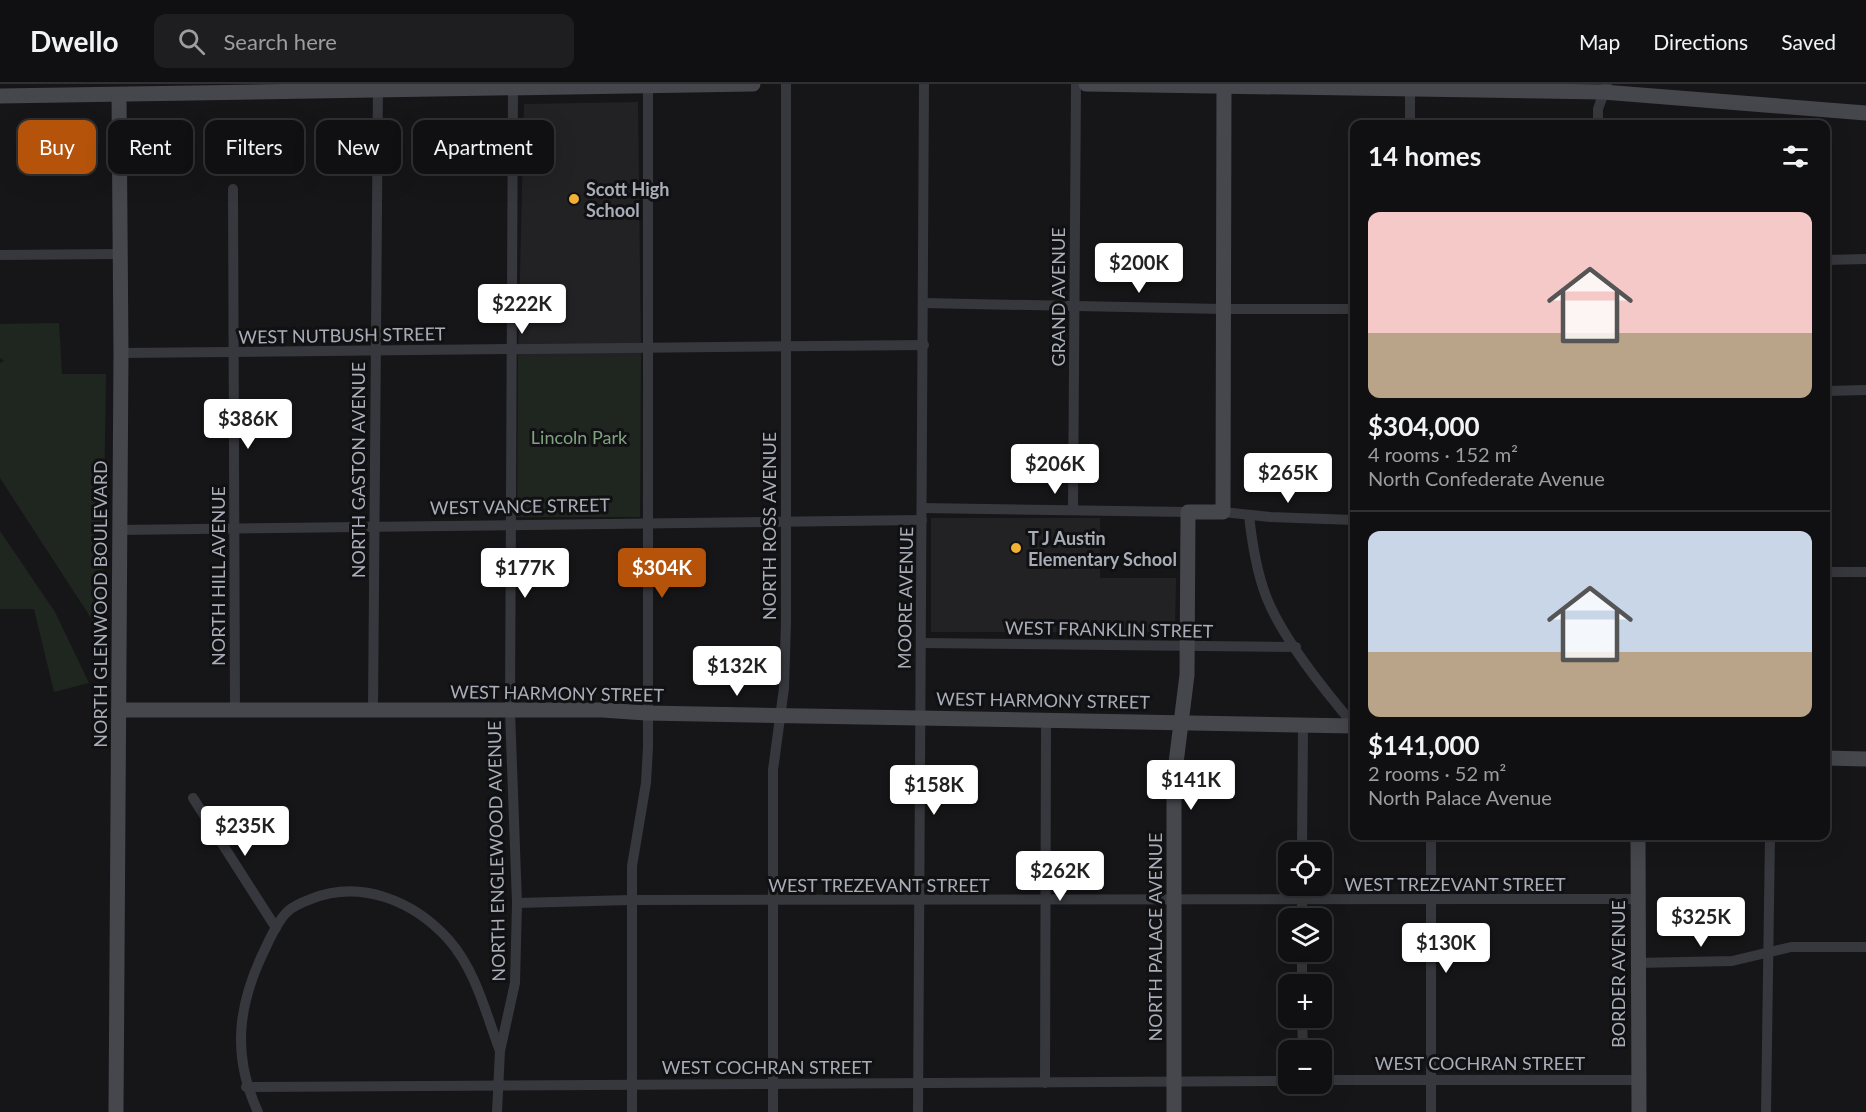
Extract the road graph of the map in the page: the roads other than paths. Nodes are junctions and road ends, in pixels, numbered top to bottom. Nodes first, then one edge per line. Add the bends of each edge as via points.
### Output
1 (753, 84) edge
2 (786, 84) edge
3 (924, 84) edge
4 (1076, 84) edge
5 (1086, 84) edge
6 (1224, 85) edge
7 (648, 86) edge
8 (1410, 86) edge
9 (513, 87) edge
10 (291, 88) edge
11 (377, 88) edge
12 (1605, 88) edge
13 (118, 90) edge
14 (0, 96) edge
15 (1866, 113) edge
16 (1410, 120) edge
17 (1598, 120) edge
18 (233, 189) dead end
19 (120, 254) junction
20 (0, 255) edge
21 (1866, 259) edge
22 (1830, 260) edge
23 (923, 303) junction
24 (1074, 307) junction
25 (1223, 309) junction
26 (1350, 309) edge
27 (786, 345) junction
28 (924, 345) junction
29 (649, 347) junction
30 (511, 349) junction
31 (375, 351) junction
32 (121, 353) junction
33 (233, 353) junction
34 (1866, 390) edge
35 (1830, 391) edge
36 (922, 508) junction
37 (1073, 509) junction
38 (1188, 512) junction
39 (1223, 512) junction
40 (1249, 515) junction
41 (922, 520) junction
42 (1350, 520) edge
43 (785, 522) junction
44 (648, 523) junction
45 (511, 526) junction
46 (375, 528) junction
47 (235, 530) junction
48 (119, 531) junction
49 (1830, 572) edge
50 (1866, 572) edge
51 (921, 643) junction
52 (1189, 646) junction
53 (1296, 647) junction
54 (118, 710) junction
55 (373, 711) junction
56 (510, 711) junction
57 (235, 712) junction
58 (646, 713) junction
59 (781, 714) junction
60 (920, 717) junction
61 (1350, 720) edge
62 (1046, 721) junction
63 (1182, 722) junction
64 (1303, 725) junction
65 (1350, 725) edge
66 (1830, 758) edge
67 (1866, 759) edge
68 (193, 798) dead end
69 (1431, 840) edge
70 (1638, 840) edge
71 (1770, 840) edge
72 (1302, 842) edge
73 (1302, 896) edge
74 (631, 900) junction
75 (1432, 900) junction
76 (1637, 900) junction
77 (774, 901) junction
78 (1174, 901) junction
79 (1302, 901) junction
80 (919, 902) junction
81 (1046, 902) junction
82 (517, 903) junction
83 (1302, 908) edge
84 (276, 928) junction
85 (1866, 947) edge
86 (1768, 952) junction
87 (1637, 963) junction
88 (500, 1051) junction
89 (1278, 1080) edge
90 (1332, 1080) edge
91 (1430, 1080) junction
92 (1638, 1080) junction
93 (1174, 1081) junction
94 (773, 1083) junction
95 (918, 1083) junction
96 (1045, 1083) junction
97 (632, 1085) junction
98 (498, 1086) junction
99 (246, 1087) junction
100 (116, 1112) edge
101 (258, 1112) edge
102 (497, 1112) edge
103 (632, 1112) edge
104 (773, 1112) edge
105 (918, 1112) edge
106 (1174, 1112) edge
107 (1431, 1112) edge
108 (1639, 1112) edge
109 (1766, 1112) edge

1 - 7 street
2 - 27 street, NORTH ROSS AVENUE
3 - 23 street, MOORE AVENUE
4 - 24 street, GRAND AVENUE
5 - 6 street
6 - 8 street
6 - 25 street
7 - 9 street
7 - 29 street
8 - 12 street
8 - 16 street
9 - 11 street
9 - 30 street, NORTH ENGLEWOOD AVENUE
10 - 11 street
10 - 13 street
11 - 31 street, NORTH GASTON AVENUE
12 - 15 street
12 - 17 street
13 - 14 street
13 - 19 street, NORTH GLENWOOD BOULEVARD
18 - 33 street, NORTH HILL AVENUE
19 - 20 street
19 - 32 street, NORTH GLENWOOD BOULEVARD
21 - 22 street
23 - 24 street
23 - 28 street, MOORE AVENUE
24 - 25 street
24 - 37 street, GRAND AVENUE
25 - 26 street
25 - 39 street
27 - 28 street, WEST NUTBUSH STREET
27 - 29 street, WEST NUTBUSH STREET
27 - 43 street, NORTH ROSS AVENUE
28 - 36 street, MOORE AVENUE
29 - 30 street, WEST NUTBUSH STREET
29 - 44 street
30 - 31 street, WEST NUTBUSH STREET
30 - 45 street, NORTH ENGLEWOOD AVENUE
31 - 33 street, WEST NUTBUSH STREET
31 - 46 street, NORTH GASTON AVENUE
32 - 33 street, WEST NUTBUSH STREET
32 - 48 street, NORTH GLENWOOD BOULEVARD
33 - 47 street, NORTH HILL AVENUE
34 - 35 street
36 - 37 street
36 - 41 street, MOORE AVENUE
37 - 38 street
38 - 39 street
38 - 52 street, NORTH PALACE AVENUE
39 - 40 street
40 - 42 street
40 - 53 street via 1253,550 1266,597
41 - 43 street, WEST VANCE STREET
41 - 51 street, MOORE AVENUE
43 - 44 street, WEST VANCE STREET
43 - 59 street, NORTH ROSS AVENUE via 785,677
44 - 45 street, WEST VANCE STREET
44 - 58 street
45 - 46 street, WEST VANCE STREET
45 - 56 street, NORTH ENGLEWOOD AVENUE
46 - 47 street, WEST VANCE STREET
46 - 55 street, NORTH GASTON AVENUE
47 - 48 street, WEST VANCE STREET
47 - 57 street, NORTH HILL AVENUE
48 - 54 street, NORTH GLENWOOD BOULEVARD
49 - 50 street
51 - 52 street, WEST FRANKLIN STREET
51 - 60 street, MOORE AVENUE
52 - 53 street, WEST FRANKLIN STREET
52 - 63 street, NORTH PALACE AVENUE
53 - 61 street
54 - 57 street, WEST HARMONY STREET
54 - 100 street, NORTH GLENWOOD BOULEVARD
55 - 56 street, WEST HARMONY STREET
55 - 57 street, WEST HARMONY STREET
56 - 58 street, WEST HARMONY STREET
56 - 82 street, NORTH ENGLEWOOD AVENUE
58 - 59 street, WEST HARMONY STREET
58 - 74 street via 646,783 632,866
59 - 60 street, WEST HARMONY STREET
59 - 77 street, NORTH ROSS AVENUE via 773,770
60 - 62 street, WEST HARMONY STREET
60 - 80 street, MOORE AVENUE
62 - 63 street, WEST HARMONY STREET
62 - 81 street
63 - 64 street, WEST HARMONY STREET
63 - 78 street, NORTH PALACE AVENUE via 1174,779
64 - 65 street, WEST HARMONY STREET
64 - 72 street
66 - 67 street
68 - 84 street
69 - 75 street
70 - 76 street, BORDER AVENUE
71 - 86 street
73 - 79 street
74 - 77 street, WEST TREZEVANT STREET
74 - 82 street, WEST TREZEVANT STREET
74 - 97 street
75 - 76 street, WEST TREZEVANT STREET
75 - 79 street, WEST TREZEVANT STREET
75 - 91 street
76 - 87 street, BORDER AVENUE
77 - 80 street, WEST TREZEVANT STREET
77 - 94 street, NORTH ROSS AVENUE
78 - 79 street, WEST TREZEVANT STREET
78 - 81 street, WEST TREZEVANT STREET
78 - 93 street, NORTH PALACE AVENUE
79 - 83 street
80 - 81 street, WEST TREZEVANT STREET
80 - 95 street, MOORE AVENUE
81 - 96 street
82 - 88 street, NORTH ENGLEWOOD AVENUE via 515,983
84 - 88 street via 287,911 320,895 356,891 398,902 434,926 463,959
84 - 99 street via 258,963 241,1018
85 - 86 street via 1791,947
86 - 87 street via 1732,961
86 - 109 street
87 - 92 street, BORDER AVENUE
88 - 98 street, NORTH ENGLEWOOD AVENUE
89 - 93 street, WEST COCHRAN STREET
90 - 91 street, WEST COCHRAN STREET
91 - 92 street, WEST COCHRAN STREET
91 - 107 street
92 - 108 street, BORDER AVENUE
93 - 96 street, WEST COCHRAN STREET
93 - 106 street, NORTH PALACE AVENUE
94 - 95 street, WEST COCHRAN STREET
94 - 97 street, WEST COCHRAN STREET
94 - 104 street, NORTH ROSS AVENUE
95 - 96 street, WEST COCHRAN STREET
95 - 105 street, MOORE AVENUE
97 - 98 street, WEST COCHRAN STREET
97 - 103 street
98 - 99 street, WEST COCHRAN STREET
98 - 102 street, NORTH ENGLEWOOD AVENUE
99 - 101 street

